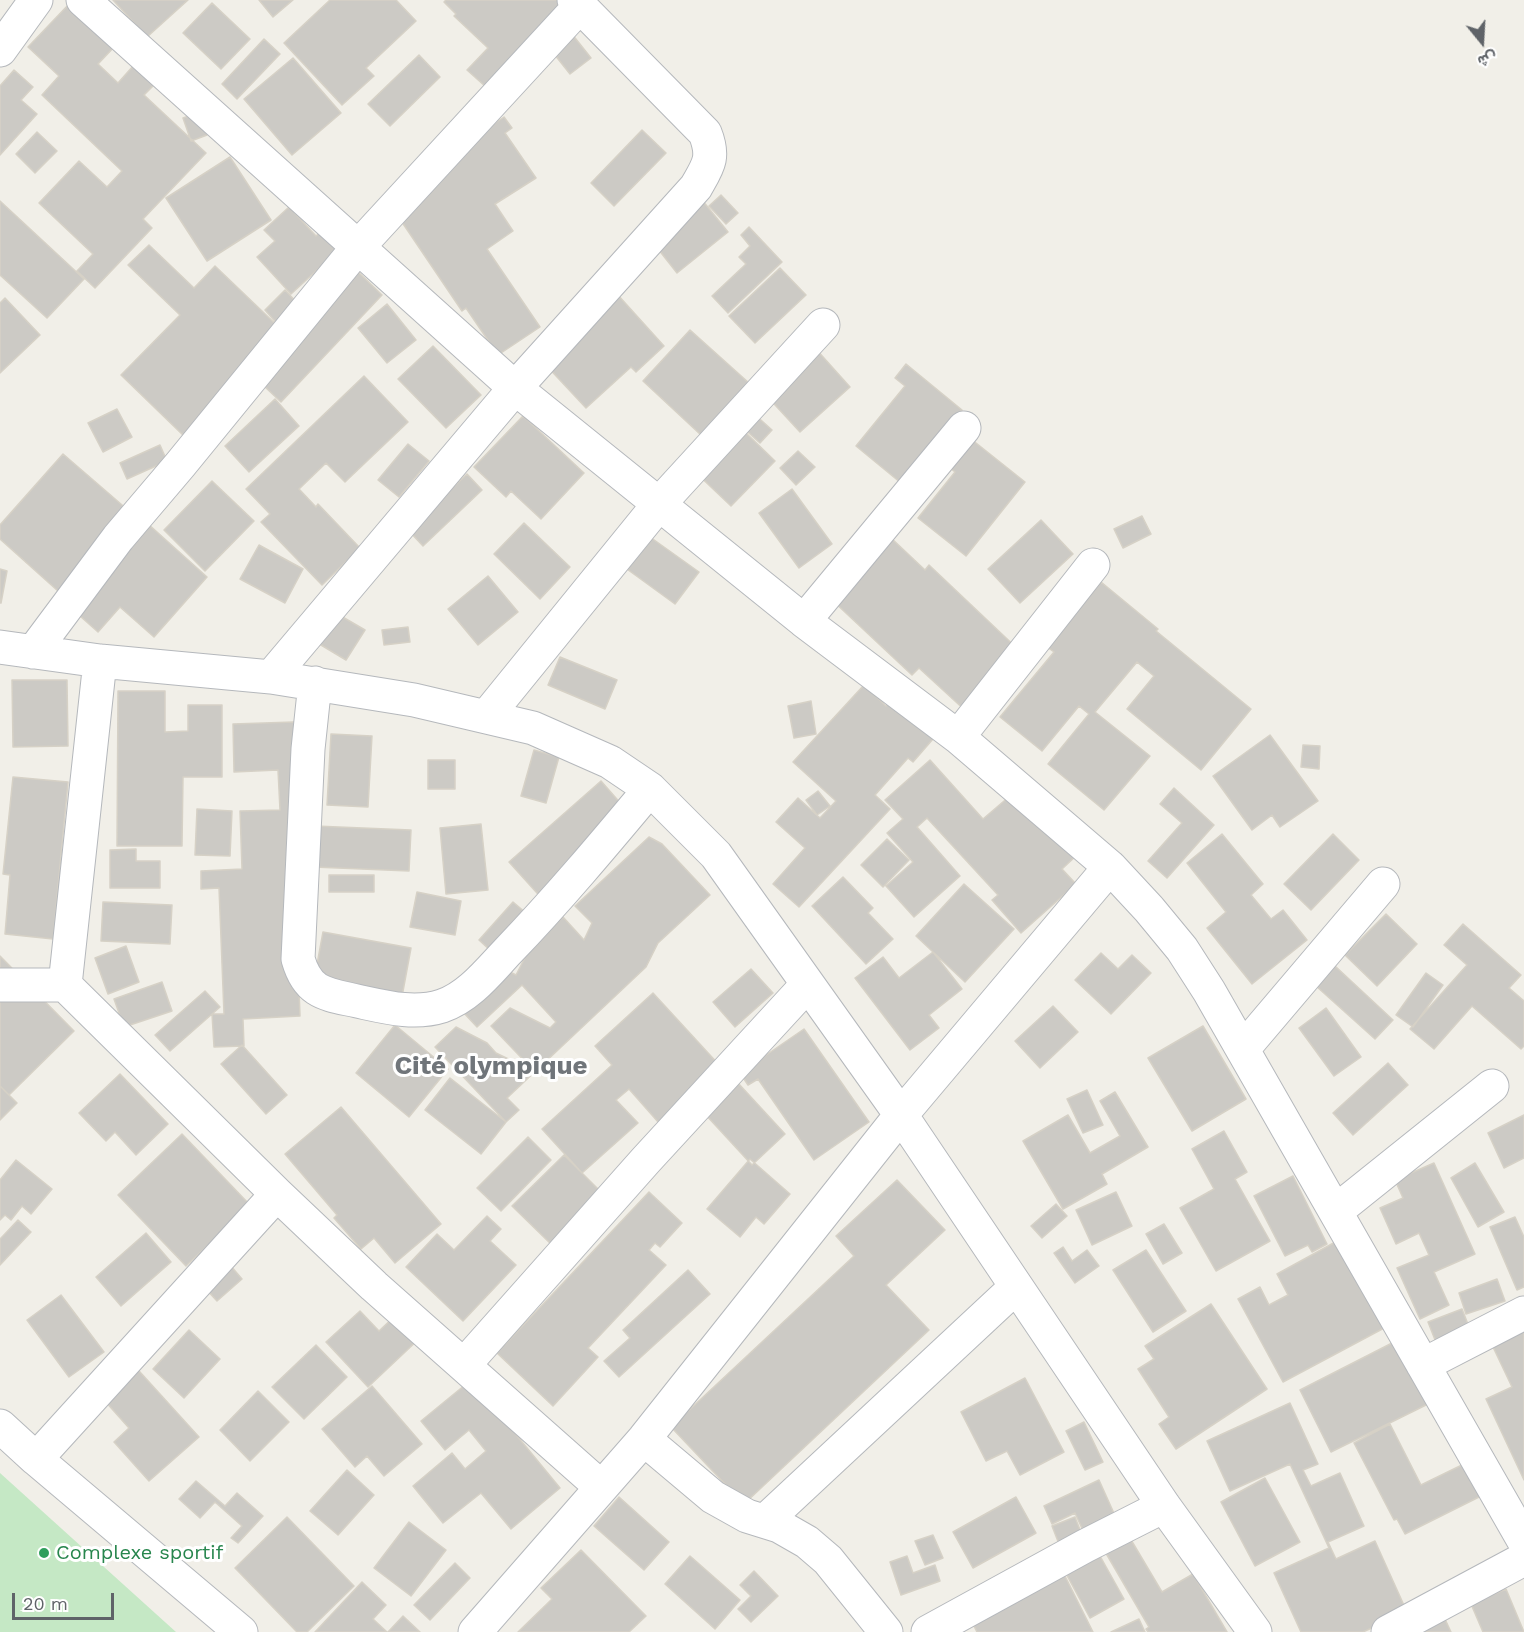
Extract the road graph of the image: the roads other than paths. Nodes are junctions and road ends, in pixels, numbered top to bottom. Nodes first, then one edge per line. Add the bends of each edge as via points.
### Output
1 (36, 0) edge
2 (83, 0) edge
3 (577, 3) edge
4 (0, 50) edge
5 (358, 247) junction
6 (823, 325) dead end
7 (515, 388) junction
8 (964, 428) dead end
9 (659, 504) junction
10 (1094, 565) dead end
11 (804, 621) junction
12 (0, 647) edge
13 (33, 652) junction
14 (100, 661) junction
15 (271, 677) junction
16 (315, 683) junction
17 (486, 717) junction
18 (958, 737) junction
19 (650, 789) junction
20 (1110, 867) junction
21 (1383, 884) dead end
22 (65, 985) junction
23 (807, 985) junction
24 (2, 989) edge
25 (1243, 1049) junction
26 (1492, 1086) dead end
27 (901, 1115) junction
28 (277, 1194) junction
29 (1336, 1211) junction
30 (1016, 1287) junction
31 (1524, 1313) edge
32 (464, 1365) junction
33 (1423, 1365) junction
34 (0, 1426) edge
35 (644, 1439) junction
36 (36, 1460) junction
37 (601, 1487) junction
38 (1164, 1506) junction
39 (765, 1521) junction
40 (1524, 1541) edge
41 (1524, 1559) edge
42 (241, 1632) edge
43 (475, 1632) edge
44 (886, 1632) edge
45 (928, 1632) edge
46 (1255, 1632) edge
47 (1388, 1632) edge

1 - 4 street
2 - 5 street
3 - 5 street
3 - 7 street via 705,133 710,161 696,187
5 - 7 street
5 - 13 street via 118,538
6 - 9 street
7 - 9 street
7 - 15 street
8 - 11 street
9 - 11 street
9 - 17 street
10 - 18 street
11 - 18 street
12 - 13 street
13 - 14 street
14 - 15 street
14 - 22 street
15 - 16 street
16 - 17 street
16 - 19 street via 298,959 310,984 326,994 420,1010 443,1006 463,995 554,904
17 - 19 street via 534,728 610,762
18 - 20 street
19 - 23 street via 716,855
20 - 25 street via 1182,949
20 - 27 street
21 - 25 street
22 - 24 street
22 - 28 street
23 - 27 street
23 - 32 street
25 - 29 street
26 - 29 street
27 - 30 street
27 - 35 street
28 - 32 street via 374,1287
28 - 36 street
29 - 33 street
30 - 38 street
30 - 39 street
31 - 33 street
32 - 37 street
33 - 40 street
34 - 36 street
35 - 37 street
35 - 39 street via 713,1497 747,1516
36 - 42 street
37 - 43 street
38 - 45 street
38 - 46 street
39 - 44 street via 807,1542 828,1560
41 - 47 street

